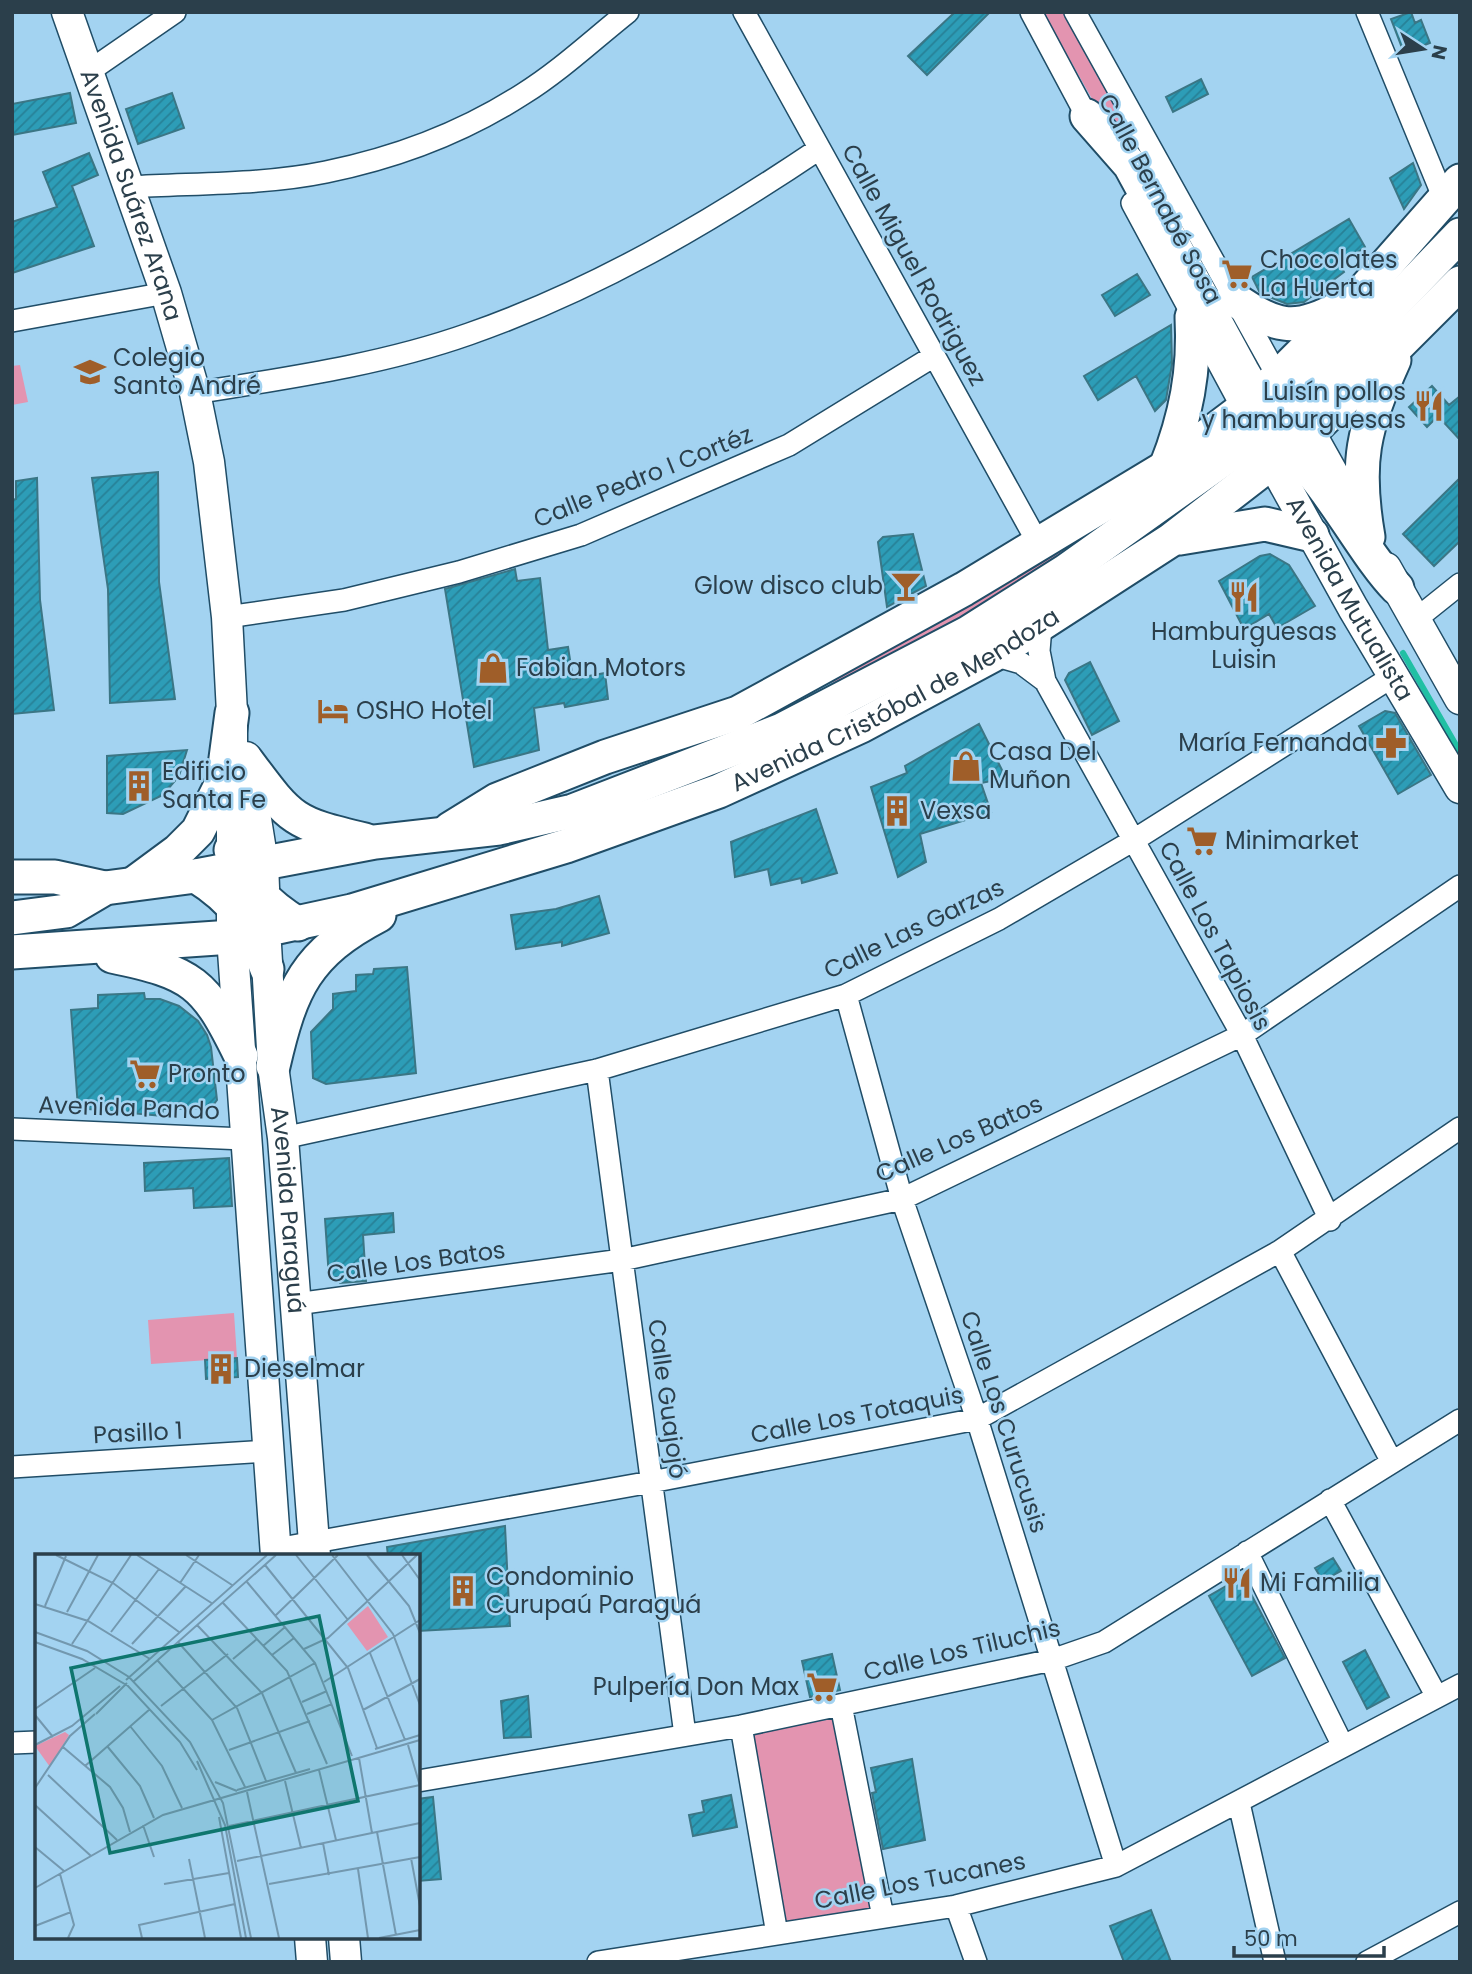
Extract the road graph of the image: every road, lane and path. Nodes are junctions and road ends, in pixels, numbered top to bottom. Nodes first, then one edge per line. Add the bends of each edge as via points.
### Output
1 (67, 12) edge
2 (175, 12) edge
3 (628, 12) edge
4 (744, 12) edge
5 (1031, 12) edge
6 (1075, 12) edge
7 (1367, 12) edge
8 (88, 72) junction
9 (1087, 116) junction
10 (819, 149) junction
11 (130, 187) junction
12 (1452, 190) edge
13 (1460, 235) edge
14 (1460, 283) edge
15 (166, 293) junction
16 (1233, 298) junction
17 (1356, 299) junction
18 (1192, 317) junction
19 (12, 321) edge
20 (1404, 339) junction
21 (934, 356) junction
22 (195, 393) junction
23 (1283, 421) junction
24 (1179, 457) junction
25 (1312, 535) junction
26 (1368, 537) junction
27 (1171, 540) junction
28 (1038, 543) junction
29 (1460, 584) edge
30 (1397, 588) junction
31 (1353, 608) junction
32 (227, 617) junction
33 (1415, 620) junction
34 (1041, 626) junction
35 (993, 655) junction
36 (1395, 676) junction
37 (1045, 681) junction
38 (851, 696) junction
39 (1460, 699) edge
40 (232, 713) junction
41 (738, 713) junction
42 (247, 761) junction
43 (1460, 788) edge
44 (445, 832) junction
45 (1134, 840) junction
46 (375, 842) junction
47 (241, 862) junction
48 (195, 876) junction
49 (12, 877) edge
50 (119, 886) junction
51 (1460, 886) edge
52 (428, 889) junction
53 (231, 903) junction
54 (12, 918) edge
55 (254, 926) junction
56 (72, 948) junction
57 (14, 955) edge
58 (267, 969) joint
59 (846, 995) junction
60 (1242, 1035) junction
61 (241, 1056) junction
62 (273, 1066) junction
63 (597, 1070) junction
64 (1460, 1128) edge
65 (12, 1129) edge
66 (283, 1138) junction
67 (244, 1139) junction
68 (902, 1199) junction
69 (1330, 1220) junction
70 (1280, 1251) junction
71 (622, 1260) junction
72 (296, 1304) junction
73 (977, 1419) junction
74 (1460, 1420) edge
75 (268, 1451) junction
76 (1392, 1462) junction
77 (12, 1467) edge
78 (651, 1482) junction
79 (1330, 1500) junction
80 (315, 1550) edge
81 (1247, 1552) junction
82 (276, 1553) edge
83 (1052, 1660) junction
84 (1460, 1685) edge
85 (1437, 1697) junction
86 (841, 1705) junction
87 (741, 1726) junction
88 (685, 1735) junction
89 (35, 1742) edge
90 (12, 1743) edge
91 (1343, 1746) junction
92 (420, 1781) edge
93 (1239, 1803) junction
94 (1116, 1866) junction
95 (956, 1906) junction
96 (1460, 1912) edge
97 (883, 1917) junction
98 (777, 1934) junction
99 (310, 1939) edge
100 (344, 1939) edge
101 (312, 1962) edge
102 (346, 1962) edge
103 (598, 1962) edge
104 (976, 1962) edge
105 (1275, 1962) edge
106 (1367, 1962) edge

1 - 8 main road, Avenida Suárez Arana
2 - 8 street
3 - 11 street via 506,105 383,158 296,177
4 - 10 street, Calle Miguel Rodriguez
5 - 9 street, Calle Bernabé Sosa
6 - 16 street, Calle Bernabé Sosa
7 - 12 street
8 - 11 main road, Avenida Suárez Arana
9 - 18 street, Calle Bernabé Sosa
9 - 23 main road via 1130,165
10 - 21 street, Calle Miguel Rodriguez
10 - 22 street via 726,212 556,300 468,334 323,371
11 - 15 main road, Avenida Suárez Arana
12 - 17 main road, Avenida Cristóbal de Mendoza
13 - 23 main road, Avenida Cristóbal de Mendoza
14 - 20 main road, Avenida Cristóbal de Mendoza
15 - 19 street
15 - 22 main road, Avenida Suárez Arana
16 - 17 main road via 1285,325 1303,325
16 - 23 street, Calle Bernabé Sosa
17 - 23 main road, Avenida Cristóbal de Mendoza
18 - 23 street, Calle Bernabé Sosa
18 - 24 main road via 1190,387 1177,438
20 - 23 main road, Avenida Cristóbal de Mendoza
20 - 26 main road via 1377,399 1361,457 1360,490
21 - 28 street, Calle Miguel Rodriguez
21 - 32 street, Calle Pedro I Cortéz via 789,445 581,535 370,594
22 - 32 main road, Avenida Suárez Arana via 209,462
23 - 24 main road, Avenida Cristóbal de Mendoza
23 - 25 main road, Avenida Mutualista
23 - 26 main road, Avenida Mutualista
23 - 27 main road, Avenida Cristóbal de Mendoza
23 - 30 main road via 1313,475 1378,569
23 - 38 main road, Avenida Cristóbal de Mendoza via 1066,572 968,634
24 - 28 main road, Avenida Cristóbal de Mendoza
25 - 27 main road via 1265,524
25 - 31 main road, Avenida Mutualista
26 - 30 main road, Avenida Mutualista
27 - 34 main road, Avenida Cristóbal de Mendoza
28 - 41 main road, Avenida Cristóbal de Mendoza via 964,589
29 - 33 street
30 - 31 main road via 1372,582 1364,587
30 - 33 main road, Avenida Mutualista
31 - 36 main road, Avenida Mutualista
32 - 40 main road, Avenida Suárez Arana
33 - 39 main road, Avenida Mutualista
34 - 35 main road, Avenida Cristóbal de Mendoza
34 - 37 street, Calle Los Tapiosis via 1039,652
35 - 37 street, Calle Los Tapiosis via 1021,663
35 - 52 main road, Avenida Cristóbal de Mendoza via 861,726 719,791
36 - 43 main road, Avenida Mutualista
36 - 45 street, Calle Las Garzas
37 - 45 street, Calle Los Tapiosis
38 - 41 main road
38 - 44 main road, Avenida Cristóbal de Mendoza via 782,730 573,811 499,828
40 - 42 main road, Avenida Suárez Arana
40 - 47 main road, Avenida Suárez Arana
40 - 50 main road via 223,781 198,831 178,851
41 - 44 main road, Avenida Cristóbal de Mendoza via 605,757 497,800
42 - 46 main road via 282,808 302,823
42 - 47 main road, Avenida Suárez Arana
44 - 46 main road, Avenida Cristóbal de Mendoza
45 - 59 street, Calle Las Garzas via 999,919
45 - 60 street, Calle Los Tapiosis
46 - 47 main road, Avenida Cristóbal de Mendoza
47 - 48 main road, Avenida Cristóbal de Mendoza
47 - 53 main road
47 - 55 main road
48 - 50 main road, Avenida Cristóbal de Mendoza
48 - 53 main road
49 - 50 main road via 55,877
50 - 54 main road via 66,911
51 - 60 street, Calle Los Batos
52 - 55 main road, Avenida Cristóbal de Mendoza via 298,924
52 - 62 main road via 357,927 323,952 286,1010
53 - 55 main road
55 - 56 main road, Avenida Cristóbal de Mendoza
55 - 58 main road
55 - 61 main road, Avenida Paraguá
56 - 57 main road, Avenida Cristóbal de Mendoza
56 - 61 main road via 141,962 195,984 218,1008
58 - 62 main road, Avenida Paraguá
59 - 63 street, Calle Las Garzas
59 - 68 street, Calle Los Curucusis
60 - 68 street, Calle Los Batos
60 - 69 street, Calle Los Tapiosis
61 - 67 main road, Avenida Paraguá
62 - 66 main road, Avenida Paraguá
63 - 66 street, Calle Las Garzas
63 - 71 street, Calle Guajojó
64 - 69 street, Calle Los Totaquis
65 - 67 street, Avenida Pando
66 - 72 main road, Avenida Paraguá
67 - 75 main road, Avenida Paraguá
68 - 71 street, Calle Los Batos
68 - 73 street, Calle Los Curucusis
69 - 70 street, Calle Los Totaquis
70 - 73 street, Calle Los Totaquis
70 - 76 street
71 - 72 street, Calle Los Batos
71 - 78 street, Calle Guajojó
72 - 80 main road, Avenida Paraguá
73 - 78 street, Calle Los Totaquis
73 - 83 street, Calle Los Curucusis
74 - 76 street, Calle Los Tiluchis
75 - 77 street, Pasillo 1
75 - 82 main road, Avenida Paraguá
76 - 79 street, Calle Los Tiluchis
78 - 80 street, Calle Los Totaquis
78 - 88 street, Calle Guajojó
79 - 81 street, Calle Los Tiluchis
79 - 85 street
80 - 82 street, Calle Los Totaquis
81 - 83 street, Calle Los Tiluchis via 1104,1642
81 - 91 street
83 - 86 street, Calle Los Tiluchis
83 - 94 street, Calle Los Curucusis
84 - 85 street, Calle Los Tucanes
85 - 91 street, Calle Los Tucanes
86 - 87 street, Calle Los Tiluchis
86 - 97 street
87 - 88 street, Calle Los Tiluchis
87 - 98 street
88 - 92 street, Calle Los Tiluchis
89 - 90 street
91 - 93 street, Calle Los Tucanes
93 - 94 street, Calle Los Tucanes
93 - 105 street
94 - 95 street, Calle Los Tucanes
95 - 97 street, Calle Los Tucanes
95 - 104 street
96 - 106 street
97 - 98 street, Calle Los Tucanes
98 - 103 street, Calle Los Tucanes
99 - 101 main road
100 - 102 main road

